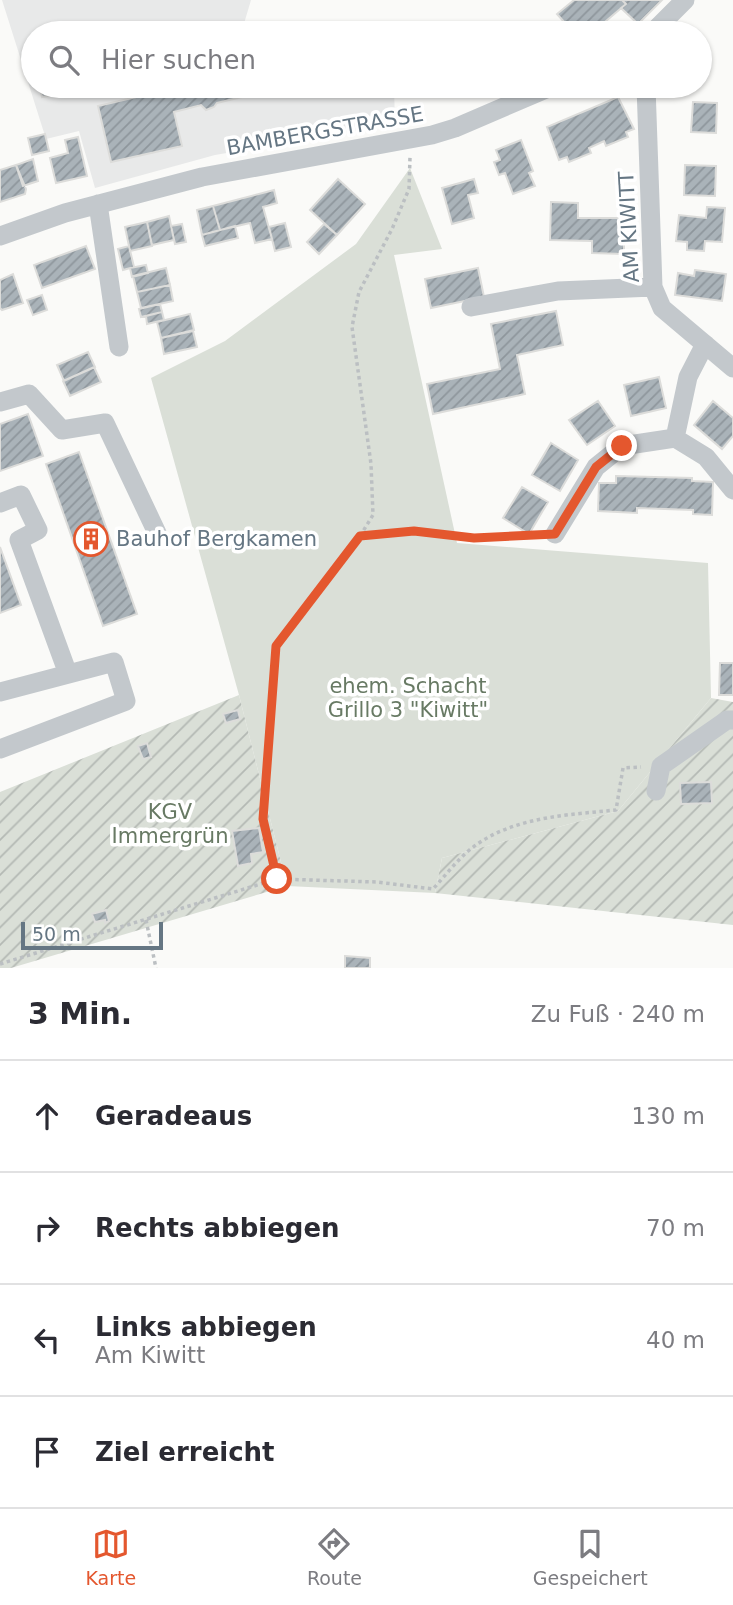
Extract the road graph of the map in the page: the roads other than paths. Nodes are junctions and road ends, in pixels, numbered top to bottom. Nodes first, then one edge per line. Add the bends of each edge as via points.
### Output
1 (685, 0) edge
2 (664, 21) edge
3 (525, 98) edge
4 (646, 98) edge
5 (98, 204) junction
6 (0, 236) edge
7 (653, 287) junction
8 (471, 307) dead end
9 (705, 344) junction
10 (120, 348) dead end
11 (733, 368) edge
12 (0, 402) edge
13 (675, 438) junction
14 (733, 490) edge
15 (0, 502) edge
16 (157, 533) dead end
17 (555, 534) road end
18 (68, 674) junction
19 (0, 692) edge
20 (733, 720) edge
21 (0, 750) edge
22 (656, 791) dead end

1 - 2 street
3 - 5 street, BAMBERGSTRASSE via 455,128 252,166
4 - 7 street, AM KIWITT
5 - 6 street, BAMBERGSTRASSE
5 - 10 street
7 - 8 street via 558,291
7 - 9 street, AM KIWITT via 663,308
9 - 11 street, AM KIWITT
9 - 13 street via 688,377
12 - 16 street via 29,394 62,430 105,423
13 - 14 street via 706,457
13 - 17 street via 622,446 596,467
15 - 18 street via 21,495 38,530 19,540
18 - 19 street
18 - 21 street via 114,662 127,701
20 - 22 street via 661,766

